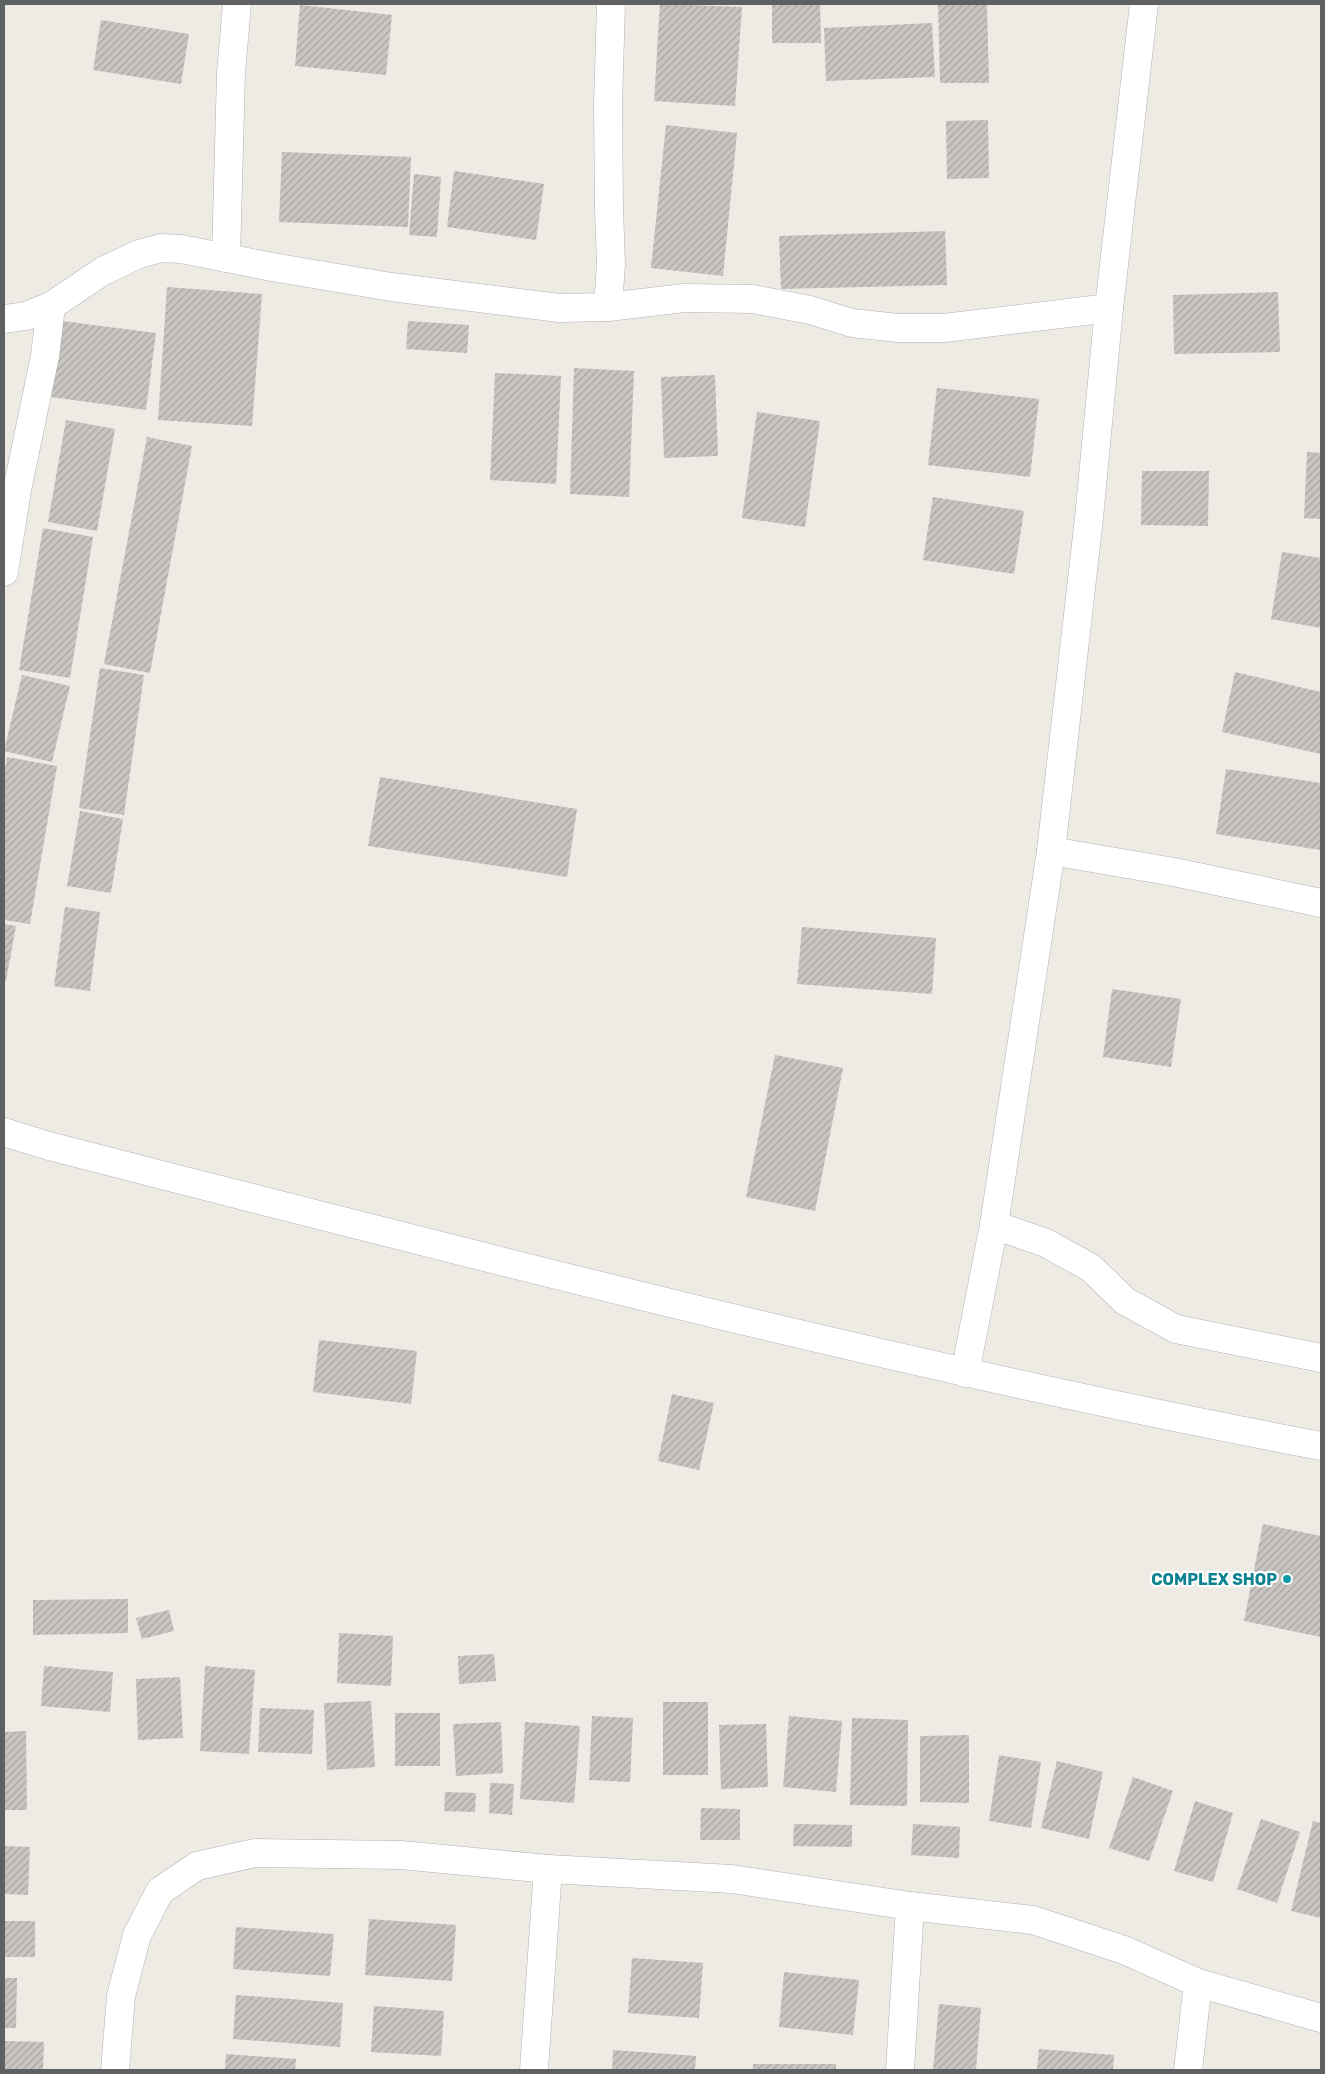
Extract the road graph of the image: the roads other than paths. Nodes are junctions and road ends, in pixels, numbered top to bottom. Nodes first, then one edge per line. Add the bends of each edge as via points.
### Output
1 (237, 4) edge
2 (611, 4) edge
3 (1144, 4) edge
4 (226, 258) junction
5 (51, 306) junction
6 (608, 307) junction
7 (1109, 308) junction
8 (4, 319) edge
9 (4, 572) edge
10 (1051, 851) junction
11 (1321, 903) edge
12 (4, 1132) edge
13 (994, 1225) junction
14 (1321, 1358) edge
15 (965, 1373) junction
16 (1321, 1446) edge
17 (548, 1869) junction
18 (910, 1906) junction
19 (1198, 1983) junction
20 (1321, 2018) edge
21 (115, 2070) edge
22 (534, 2070) edge
23 (900, 2070) edge
24 (1188, 2070) edge

1 - 4 street via 231,73
2 - 6 street via 608,104 611,264
3 - 7 street
4 - 5 street via 161,248 139,254 103,272
4 - 6 street via 391,287 497,301 559,308
5 - 8 street via 26,316
5 - 9 street via 45,356
6 - 7 street via 684,298 753,299 810,310 852,323 898,328 944,328
7 - 10 street via 1090,518
10 - 11 street via 1174,872
10 - 13 street
12 - 15 street via 334,1219
13 - 14 street via 1046,1243 1091,1268 1125,1301 1176,1329
13 - 15 street
15 - 16 street
17 - 18 street via 732,1880
17 - 21 street via 401,1855 255,1853 197,1866 160,1891 137,1935 121,1996
17 - 22 street
18 - 19 street via 1033,1920 1124,1950
18 - 23 street
19 - 20 street
19 - 24 street

